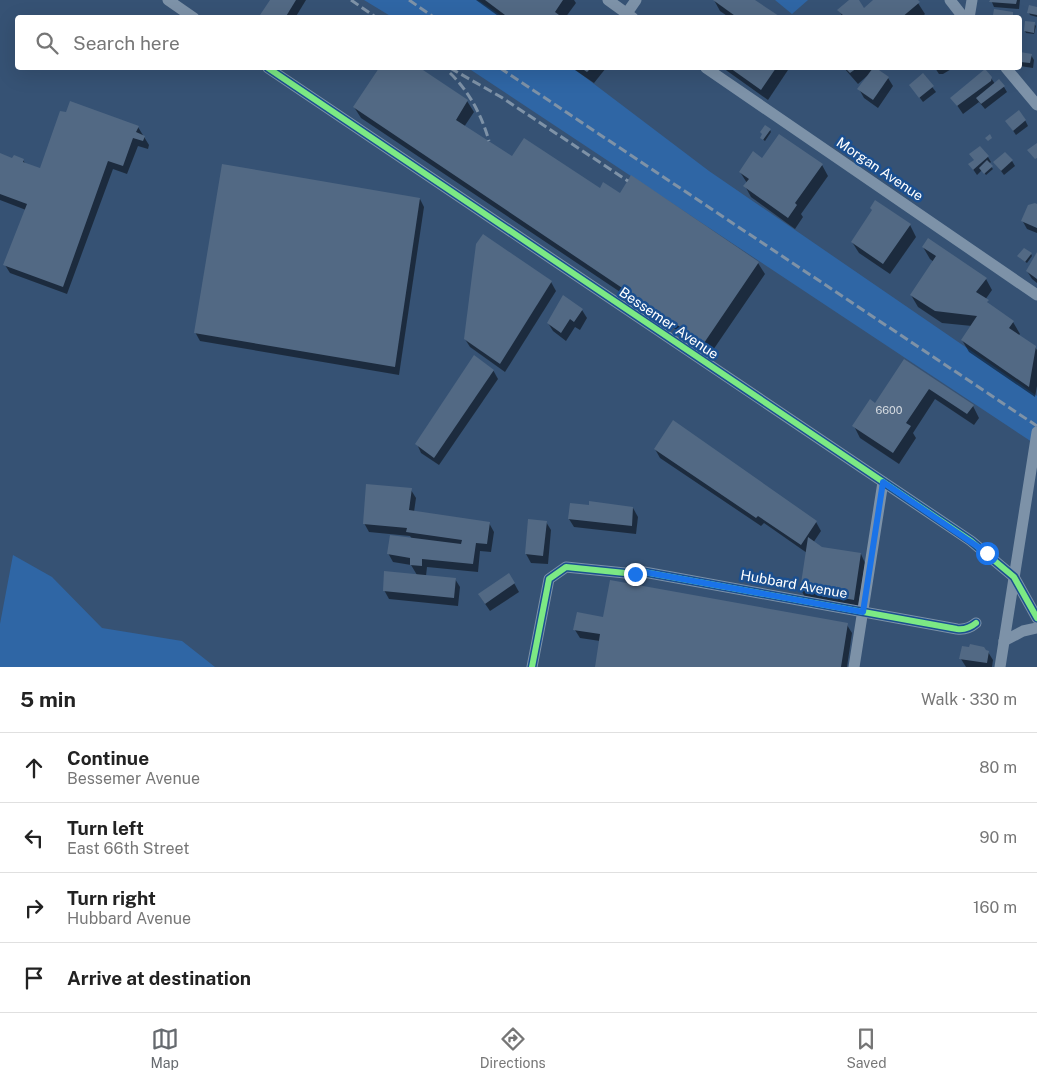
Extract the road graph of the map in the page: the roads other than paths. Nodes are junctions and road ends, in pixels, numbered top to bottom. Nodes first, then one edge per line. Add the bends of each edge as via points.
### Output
1 (168, 0) edge
2 (608, 0) edge
3 (636, 0) edge
4 (950, 0) edge
5 (972, 0) edge
6 (190, 15) edge
7 (630, 15) edge
8 (962, 15) edge
9 (970, 15) edge
10 (271, 70) edge
11 (709, 70) edge
12 (1008, 70) edge
13 (1037, 105) edge
14 (1037, 295) edge
15 (1037, 432) edge
16 (883, 482) junction
17 (1014, 577) junction
18 (863, 612) junction
19 (1037, 618) edge
20 (976, 623) dead end
21 (1037, 628) edge
22 (1004, 641) junction
23 (532, 667) edge
24 (854, 667) edge
25 (1000, 667) edge

1 - 6 street
2 - 7 street
3 - 7 street
4 - 8 street
5 - 9 street
10 - 16 street, Bessemer Avenue
11 - 14 street, Morgan Avenue
12 - 13 street
15 - 17 street
16 - 17 street, Bessemer Avenue via 971,541
16 - 18 street
17 - 19 street, Bessemer Avenue
17 - 22 street
18 - 20 street, Hubbard Avenue via 963,630
18 - 23 street, Hubbard Avenue via 644,572 635,574 566,567 549,579
18 - 24 street
21 - 22 street
22 - 25 street

